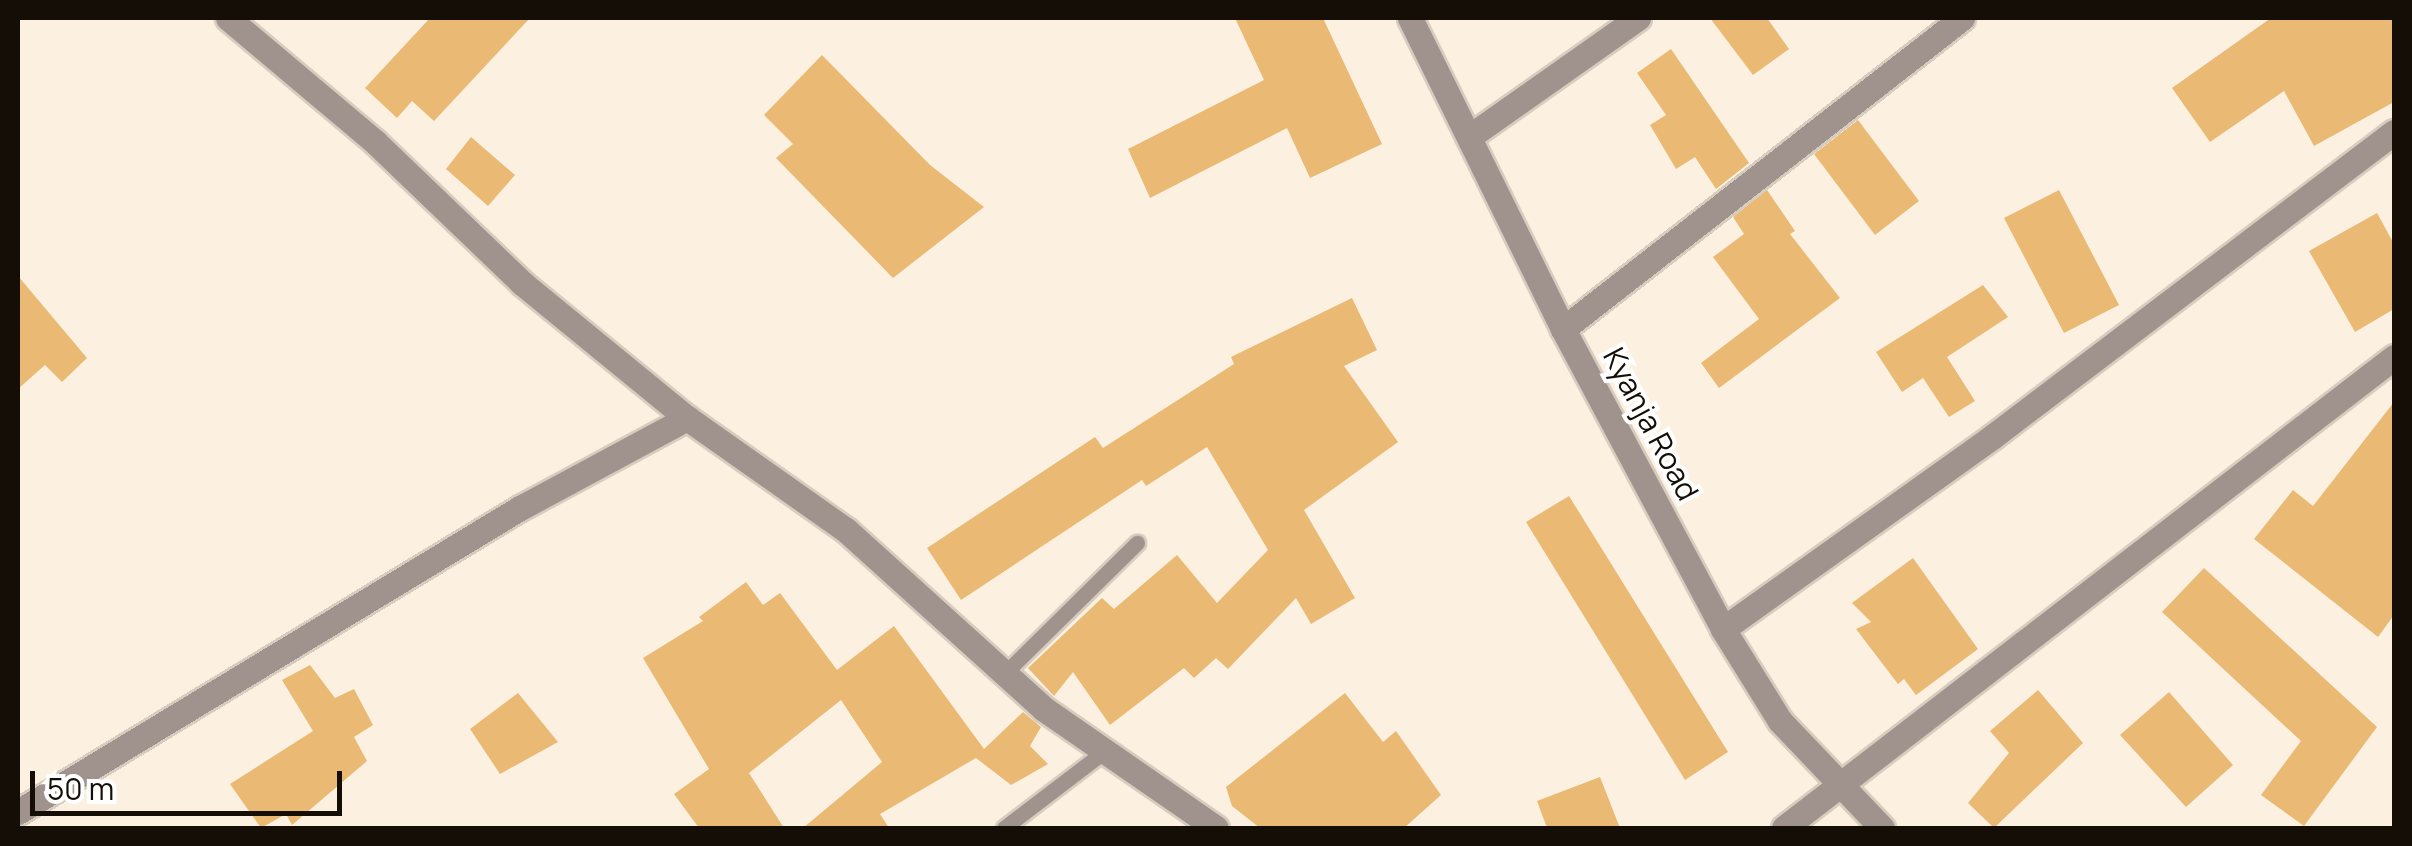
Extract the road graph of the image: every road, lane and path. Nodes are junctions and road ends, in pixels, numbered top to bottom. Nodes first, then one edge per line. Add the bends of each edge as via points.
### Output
1 (228, 18) edge
2 (1410, 18) edge
3 (1638, 18) edge
4 (1962, 18) edge
5 (2394, 132) edge
6 (1469, 136) junction
7 (1563, 328) junction
8 (2394, 357) edge
9 (686, 418) junction
10 (1137, 543) dead end
11 (1723, 629) junction
12 (1004, 674) junction
13 (1102, 753) junction
14 (1838, 789) junction
15 (18, 812) edge
16 (1004, 828) edge
17 (1216, 828) edge
18 (1784, 828) edge
19 (1882, 828) edge

1 - 9 street via 374,142 522,283
2 - 6 street, Kyanja Road
3 - 6 street
4 - 7 street
5 - 11 street via 1992,437
6 - 7 street, Kyanja Road
7 - 11 street, Kyanja Road
8 - 14 street
9 - 12 street via 846,530
9 - 15 street via 520,508
10 - 12 lane
11 - 14 street, Kyanja Road via 1780,721
12 - 13 street
13 - 16 lane
13 - 17 street
14 - 18 street
14 - 19 street, Kyanja Road

